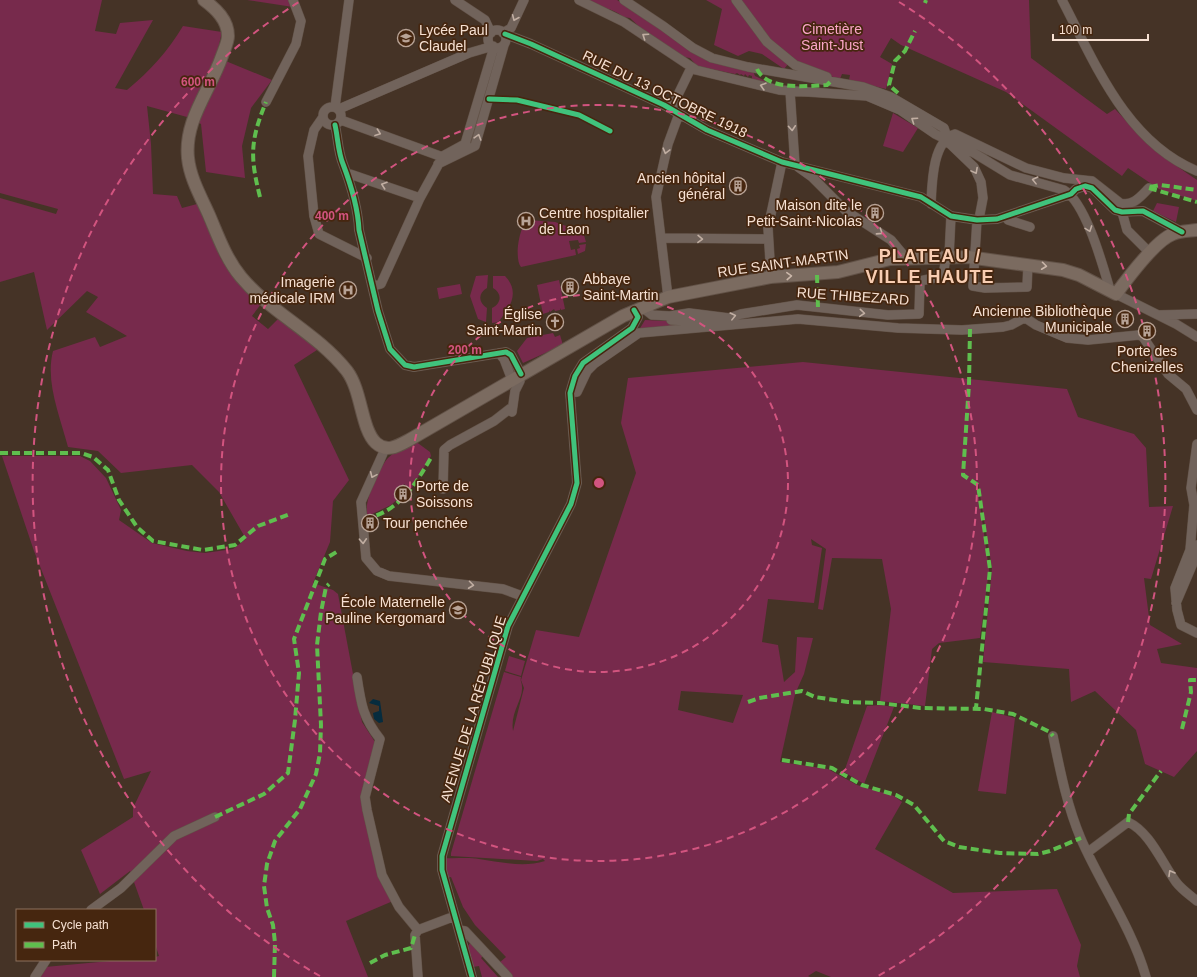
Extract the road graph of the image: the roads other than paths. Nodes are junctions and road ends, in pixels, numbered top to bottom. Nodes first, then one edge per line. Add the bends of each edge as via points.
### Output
1 (204, 0) edge
2 (294, 0) edge
3 (349, 0) edge
4 (455, 0) edge
5 (524, 0) edge
6 (579, 0) edge
7 (624, 0) edge
8 (736, 0) edge
9 (1062, 0) edge
10 (504, 33) junction
11 (490, 34) junction
12 (526, 41) junction
13 (499, 46) junction
14 (468, 53) junction
15 (691, 68) junction
16 (831, 81) junction
17 (790, 91) junction
18 (480, 96) junction
19 (489, 99) junction
20 (266, 102) dead end
21 (337, 108) junction
22 (675, 112) junction
23 (323, 118) junction
24 (338, 122) junction
25 (947, 141) junction
26 (443, 160) junction
27 (782, 162) junction
28 (795, 165) junction
29 (1197, 171) edge
30 (347, 173) junction
31 (1149, 188) dead end
32 (1071, 194) junction
33 (420, 198) junction
34 (931, 204) junction
35 (1122, 212) junction
36 (951, 216) junction
37 (1006, 216) junction
38 (978, 219) junction
39 (1030, 227) dead end
40 (1197, 230) edge
41 (1182, 232) junction
42 (661, 238) junction
43 (768, 239) junction
44 (1150, 253) junction
45 (944, 257) junction
46 (367, 258) junction
47 (906, 258) junction
48 (974, 258) junction
49 (1028, 264) junction
50 (771, 277) junction
51 (373, 286) junction
52 (1113, 292) junction
53 (668, 297) junction
54 (638, 311) junction
55 (1196, 314) edge
56 (1156, 315) junction
57 (727, 326) junction
58 (1181, 327) junction
59 (1197, 337) edge
60 (515, 380) junction
61 (570, 393) junction
62 (1197, 410) edge
63 (1197, 444) edge
64 (385, 449) junction
65 (443, 489) dead end
66 (1197, 545) edge
67 (522, 596) junction
68 (1176, 603) junction
69 (1197, 633) edge
70 (357, 677) dead end
71 (1053, 736) dead end
72 (215, 817) dead end
73 (1088, 852) junction
74 (1197, 901) edge
75 (92, 909) edge
76 (455, 916) junction
77 (418, 930) junction
78 (459, 930) junction
79 (45, 961) edge
80 (35, 977) edge
81 (418, 977) edge
82 (472, 977) edge
83 (508, 977) edge
84 (1146, 977) edge

1 - 64 main road via 220,14 226,25 228,37 218,67 193,120 188,139 188,159 193,180 226,254 240,277 332,354 348,372 358,392 370,436 376,444
2 - 20 street via 301,22 296,44
3 - 21 street
4 - 11 street via 485,20
5 -> 10 street via 511,28
15 -> 6 street via 624,22
7 - 16 street via 693,48 712,58 748,67
8 - 16 street via 767,42 795,65 827,76
9 - 29 street via 1107,85 1126,114 1158,147
10 - 11 street, RUE DU 13 OCTOBRE 1918 via 498,30
10 - 12 street, RUE DU 13 OCTOBRE 1918
10 - 13 street
11 - 13 street via 490,43
11 - 14 street
12 - 13 street
12 - 22 street, RUE DU 13 OCTOBRE 1918
13 - 14 street
13 - 18 street
13 - 19 street
14 - 21 street
17 -> 15 street
15 - 22 street
16 - 25 street via 863,87 891,97 944,128
25 -> 17 street via 900,110 866,96
17 -> 28 street
18 - 19 street
18 - 26 street via 465,144
26 -> 19 street via 475,146
21 - 23 street via 326,109
21 - 24 street via 341,114
22 - 27 street, RUE DU 13 OCTOBRE 1918 via 707,130
22 -> 42 street via 656,197
23 - 24 street via 326,123
23 - 46 street via 314,130 308,156 314,216 319,234
24 -> 26 street
24 - 30 street via 343,164
25 - 31 street via 952,135 959,135 1019,166 1064,178 1092,181 1124,204 1134,202
32 -> 25 street via 1049,184 1010,175
25 - 34 street via 933,167
25 -> 38 street via 974,167 979,177 983,198
26 - 33 street
27 - 28 street, RUE DU 13 OCTOBRE 1918
27 - 43 street
28 - 34 street via 921,197
28 -> 47 street, RUE DU 13 OCTOBRE 1918 via 812,177 846,211 894,242
33 -> 30 street
30 - 46 street
32 - 35 street via 1080,187 1088,186 1112,208
32 - 37 street
32 -> 52 street via 1085,219
33 - 51 street via 381,284
34 - 36 street
35 - 41 street via 1143,211
35 - 44 street via 1127,230
36 - 38 street
36 - 45 street
37 - 38 street via 997,219
37 - 39 street via 1008,220
38 - 48 street
40 - 41 main road
41 - 44 main road via 1168,236
42 -> 43 street
42 - 53 street
43 - 50 street
44 - 52 main road
45 - 47 main road, RUE SAINT-MARTIN
45 - 48 main road, RUE SAINT-MARTIN
54 -> 45 street, RUE THIBEZARD via 652,315 689,313 729,318 797,305 888,315 919,314 920,281 943,276
46 - 51 street
50 -> 47 main road, RUE SAINT-MARTIN via 838,272 890,259
48 - 49 main road, RUE SAINT-MARTIN
48 - 49 street via 973,286 985,288 1027,287
49 -> 52 main road, RUE SAINT-MARTIN via 1070,271
50 - 53 main road, RUE SAINT-MARTIN
51 - 60 street via 390,349 405,365 414,367 499,353
52 - 56 street
53 - 54 main road, RUE SAINT-MARTIN
54 - 57 street
54 - 60 main road, RUE SAINT-MARTIN
54 - 61 street, AVENUE DE LA RÉPUBLIQUE via 632,328 583,363 575,376
55 - 56 street
55 - 58 street via 1184,320
56 - 58 street
57 - 61 street via 639,333 594,364 587,371 577,392
57 - 62 street via 804,319 898,328 970,329 1003,327 1027,319 1068,338 1088,340 1139,335 1143,337 1168,374 1186,389
58 - 59 street
60 - 64 main road, RUE SAINT-MARTIN via 395,448
60 - 65 street via 513,412 508,418 494,421 444,450
61 - 67 street, AVENUE DE LA RÉPUBLIQUE via 577,483 571,504
63 - 68 street via 1191,488 1194,505 1190,550 1175,588
64 -> 67 street via 361,502 364,552 372,567 382,574 503,589
66 - 68 street via 1196,556
67 - 76 street, AVENUE DE LA RÉPUBLIQUE via 508,626 441,863
68 - 69 street via 1181,625
70 - 77 street via 365,717 380,739 365,797 382,875 399,907
71 - 73 street via 1065,792
72 - 75 street via 174,836 121,888
74 -> 73 street via 1182,890 1161,856 1134,825 1128,822
73 - 84 street via 1134,942
76 - 77 street
76 - 78 street, AVENUE DE LA RÉPUBLIQUE
77 - 81 street via 415,935
78 - 82 street, AVENUE DE LA RÉPUBLIQUE
78 - 83 street via 465,931
79 - 80 street

